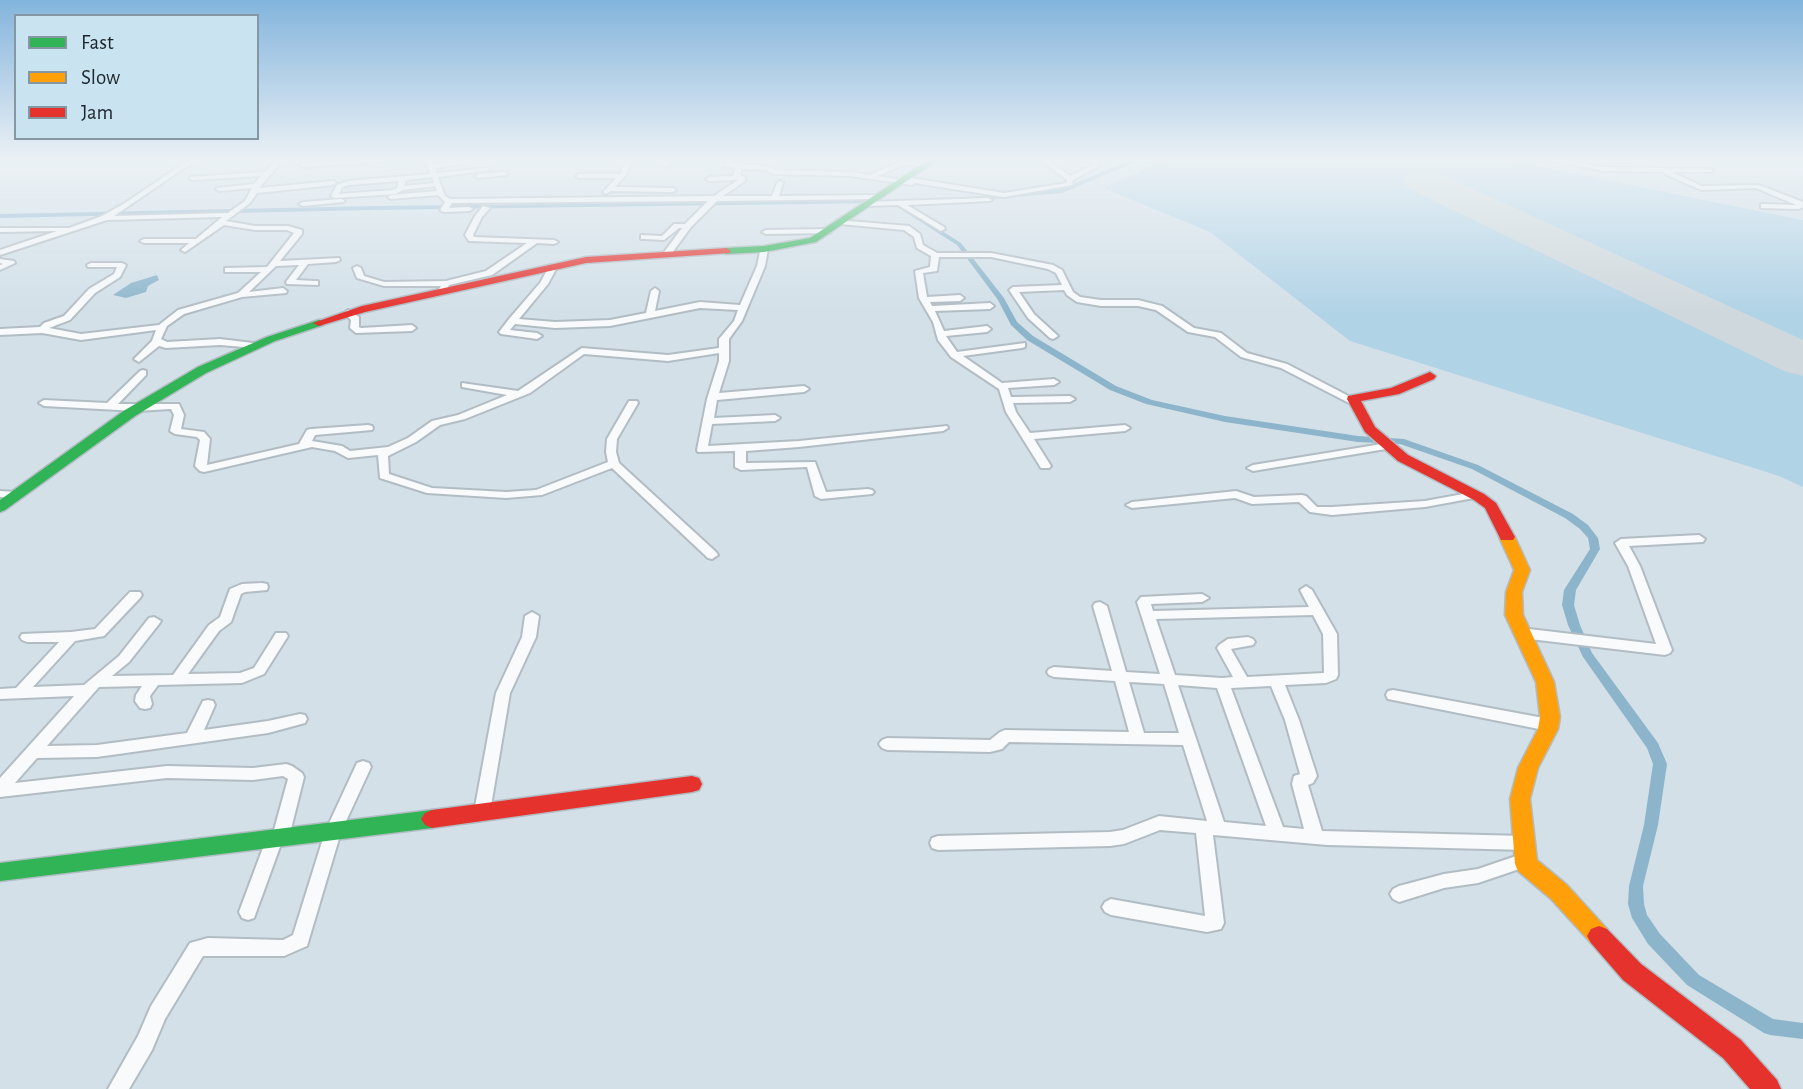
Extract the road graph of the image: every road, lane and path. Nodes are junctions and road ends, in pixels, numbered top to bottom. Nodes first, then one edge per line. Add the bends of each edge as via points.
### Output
1 (119, 211) edge
2 (236, 211) edge
3 (484, 211) edge
4 (702, 211) edge
5 (858, 211) edge
6 (911, 211) edge
7 (231, 215) junction
8 (106, 218) junction
9 (222, 223) junction
10 (687, 226) junction
11 (833, 226) junction
12 (77, 229) junction
13 (941, 229) dead end
14 (0, 230) edge
15 (766, 232) dead end
16 (644, 237) dead end
17 (196, 241) junction
18 (535, 241) junction
19 (144, 242) dead end
20 (554, 242) dead end
21 (764, 249) junction
22 (185, 250) dead end
23 (0, 253) edge
24 (666, 255) junction
25 (935, 255) junction
26 (336, 260) dead end
27 (0, 261) edge
28 (305, 262) junction
29 (90, 265) dead end
30 (271, 266) junction
31 (553, 267) junction
32 (0, 268) edge
33 (357, 268) dead end
34 (228, 270) dead end
35 (315, 283) dead end
36 (444, 287) junction
37 (1066, 287) junction
38 (283, 291) dead end
39 (655, 291) dead end
40 (241, 295) junction
41 (960, 298) dead end
42 (926, 304) junction
43 (990, 306) dead end
44 (744, 308) junction
45 (348, 313) junction
46 (650, 314) junction
47 (512, 321) junction
48 (161, 327) junction
49 (412, 328) dead end
50 (988, 329) dead end
51 (42, 330) junction
52 (4, 332) edge
53 (941, 334) junction
54 (537, 336) dead end
55 (1053, 336) dead end
56 (0, 340) edge
57 (157, 342) junction
58 (1022, 345) dead end
59 (253, 346) junction
60 (724, 350) junction
61 (954, 355) junction
62 (139, 359) dead end
63 (143, 373) dead end
64 (1430, 376) dead end
65 (1054, 382) dead end
66 (465, 385) dead end
67 (1001, 386) junction
68 (804, 389) dead end
69 (521, 394) junction
70 (713, 397) junction
71 (1070, 399) dead end
72 (1007, 400) junction
73 (1355, 402) junction
74 (44, 403) dead end
75 (633, 403) dead end
76 (110, 405) junction
77 (137, 408) junction
78 (775, 418) dead end
79 (708, 421) junction
80 (368, 428) dead end
81 (943, 428) dead end
82 (1125, 428) dead end
83 (1026, 438) junction
84 (1382, 441) junction
85 (304, 445) junction
86 (740, 447) junction
87 (389, 450) junction
88 (614, 464) junction
89 (1045, 466) dead end
90 (1253, 468) dead end
91 (868, 492) dead end
92 (8, 494) edge
93 (1474, 495) junction
94 (1132, 505) dead end
95 (0, 507) edge
96 (1699, 539) dead end
97 (712, 555) dead end
98 (262, 587) dead end
99 (1306, 590) dead end
100 (135, 595) dead end
101 (1202, 598) dead end
102 (1100, 606) dead end
103 (1317, 611) junction
104 (1149, 615) junction
105 (532, 616) dead end
106 (154, 621) dead end
107 (1521, 633) junction
108 (281, 636) dead end
109 (27, 637) dead end
110 (71, 637) junction
111 (1248, 642) dead end
112 (1054, 672) dead end
113 (1120, 676) junction
114 (1170, 679) junction
115 (153, 681) junction
116 (176, 681) junction
117 (1277, 682) junction
118 (1222, 683) junction
119 (1242, 683) junction
120 (91, 686) junction
121 (0, 694) edge
122 (19, 694) junction
123 (1393, 695) dead end
124 (145, 704) dead end
125 (208, 705) dead end
126 (300, 719) dead end
127 (1549, 725) junction
128 (193, 737) junction
129 (1138, 737) junction
130 (1189, 738) junction
131 (887, 744) dead end
132 (35, 752) junction
133 (363, 767) dead end
134 (692, 784) dead end
135 (0, 790) edge
136 (482, 812) junction
137 (1211, 827) junction
138 (333, 832) junction
139 (1278, 833) junction
140 (1315, 836) junction
141 (278, 837) junction
142 (938, 843) dead end
143 (1525, 852) junction
144 (0, 872) edge
145 (1399, 894) dead end
146 (1111, 907) dead end
147 (248, 912) dead end
148 (118, 1089) edge
149 (1768, 1089) edge

1 - 8 street
2 - 7 street
3 - 18 street via 469,235 472,239
4 - 10 street
5 - 11 street
6 - 13 street
7 - 8 street
7 - 9 street
8 - 12 street
9 - 17 street
9 - 30 street via 298,231
10 - 16 street via 677,226 664,238
10 - 24 street
11 - 15 street
11 - 21 street via 802,244
11 - 25 street via 906,228
12 - 14 street
12 - 23 street
17 - 19 street
17 - 22 street
18 - 20 street
18 - 36 street via 489,273
21 - 24 street
21 - 44 street
24 - 31 street
25 - 37 street via 1015,258 1059,272
25 - 42 street via 934,269 919,271
26 - 28 street
27 - 32 street via 11,263
28 - 30 street
28 - 35 street via 290,282
29 - 51 street via 122,265 117,275 92,291 66,318
30 - 34 street
30 - 40 street
31 - 36 street
31 - 47 street
33 - 36 street via 361,278 384,284
36 - 45 street
37 - 55 street via 1013,290
37 - 73 street via 1082,301 1159,308 1191,330 1218,335 1244,355 1284,366
38 - 40 street
39 - 46 street
40 - 48 street via 181,312
41 - 42 street
42 - 43 street
42 - 53 street
44 - 46 street via 700,306
44 - 60 street via 725,335
45 - 49 street via 356,319 354,328 359,331
45 - 59 street
46 - 47 street via 610,323
47 - 54 street via 504,333
48 - 51 street via 81,337
48 - 57 street
50 - 53 street
51 - 52 street
52 - 56 street
53 - 61 street
57 - 59 street
57 - 62 street
58 - 61 street
59 - 77 street
60 - 69 street via 668,358 582,351
60 - 70 street
61 - 67 street
63 - 76 street
64 - 73 street via 1394,391 1355,398
65 - 67 street
66 - 69 street
67 - 72 street
68 - 70 street
69 - 87 street via 436,423
70 - 79 street
71 - 72 street
72 - 83 street
73 - 84 street
74 - 76 street
75 - 88 street via 612,439
76 - 77 street
77 - 85 street via 177,408 175,431 200,434 205,439 204,469
77 - 92 street
78 - 79 street
79 - 86 street via 702,450
80 - 85 street via 311,432
81 - 86 street
82 - 83 street
83 - 89 street
84 - 90 street
84 - 93 street via 1409,462
85 - 87 street via 338,448 348,455
86 - 91 street via 741,467 811,464 821,496
87 - 88 street via 383,456 385,478 438,492 538,493
88 - 97 street
92 - 95 street
93 - 94 street via 1413,506 1332,510 1313,510 1303,498 1252,501 1236,494
93 - 107 street via 1496,513 1520,562 1514,615
96 - 107 street via 1621,543 1665,650
98 - 116 street via 235,592 226,619 214,628
99 - 103 street
100 - 110 street via 99,633
101 - 104 street via 1146,600
102 - 113 street
103 - 104 street
103 - 117 street via 1330,634 1331,675
104 - 114 street
105 - 136 street via 529,638 503,693
106 - 120 street via 124,659
107 - 127 street via 1545,682
108 - 116 street via 254,675
109 - 110 street
110 - 122 street
111 - 119 street via 1224,648
112 - 113 street
113 - 114 street
113 - 129 street
114 - 118 street
114 - 130 street
115 - 116 street
115 - 120 street
115 - 124 street via 143,695
117 - 119 street
117 - 140 street via 1308,776 1300,784
118 - 119 street
118 - 139 street
120 - 122 street
120 - 132 street
121 - 122 street
123 - 127 street
125 - 128 street
126 - 128 street
127 - 143 street via 1528,768 1520,799
128 - 132 street via 97,751
129 - 130 street
129 - 131 street via 1005,736 990,746
130 - 137 street
132 - 135 street
133 - 138 street
134 - 136 street
135 - 141 street via 167,772 286,770 296,777
136 - 138 street
137 - 139 street
137 - 142 street via 1159,823 1110,839
137 - 146 street via 1216,923
138 - 141 street
138 - 148 street via 301,940 284,948 197,949
139 - 140 street
140 - 143 street
141 - 144 street
141 - 147 street
143 - 145 street via 1478,876
143 - 149 street via 1529,868 1559,892 1632,972 1726,1044

